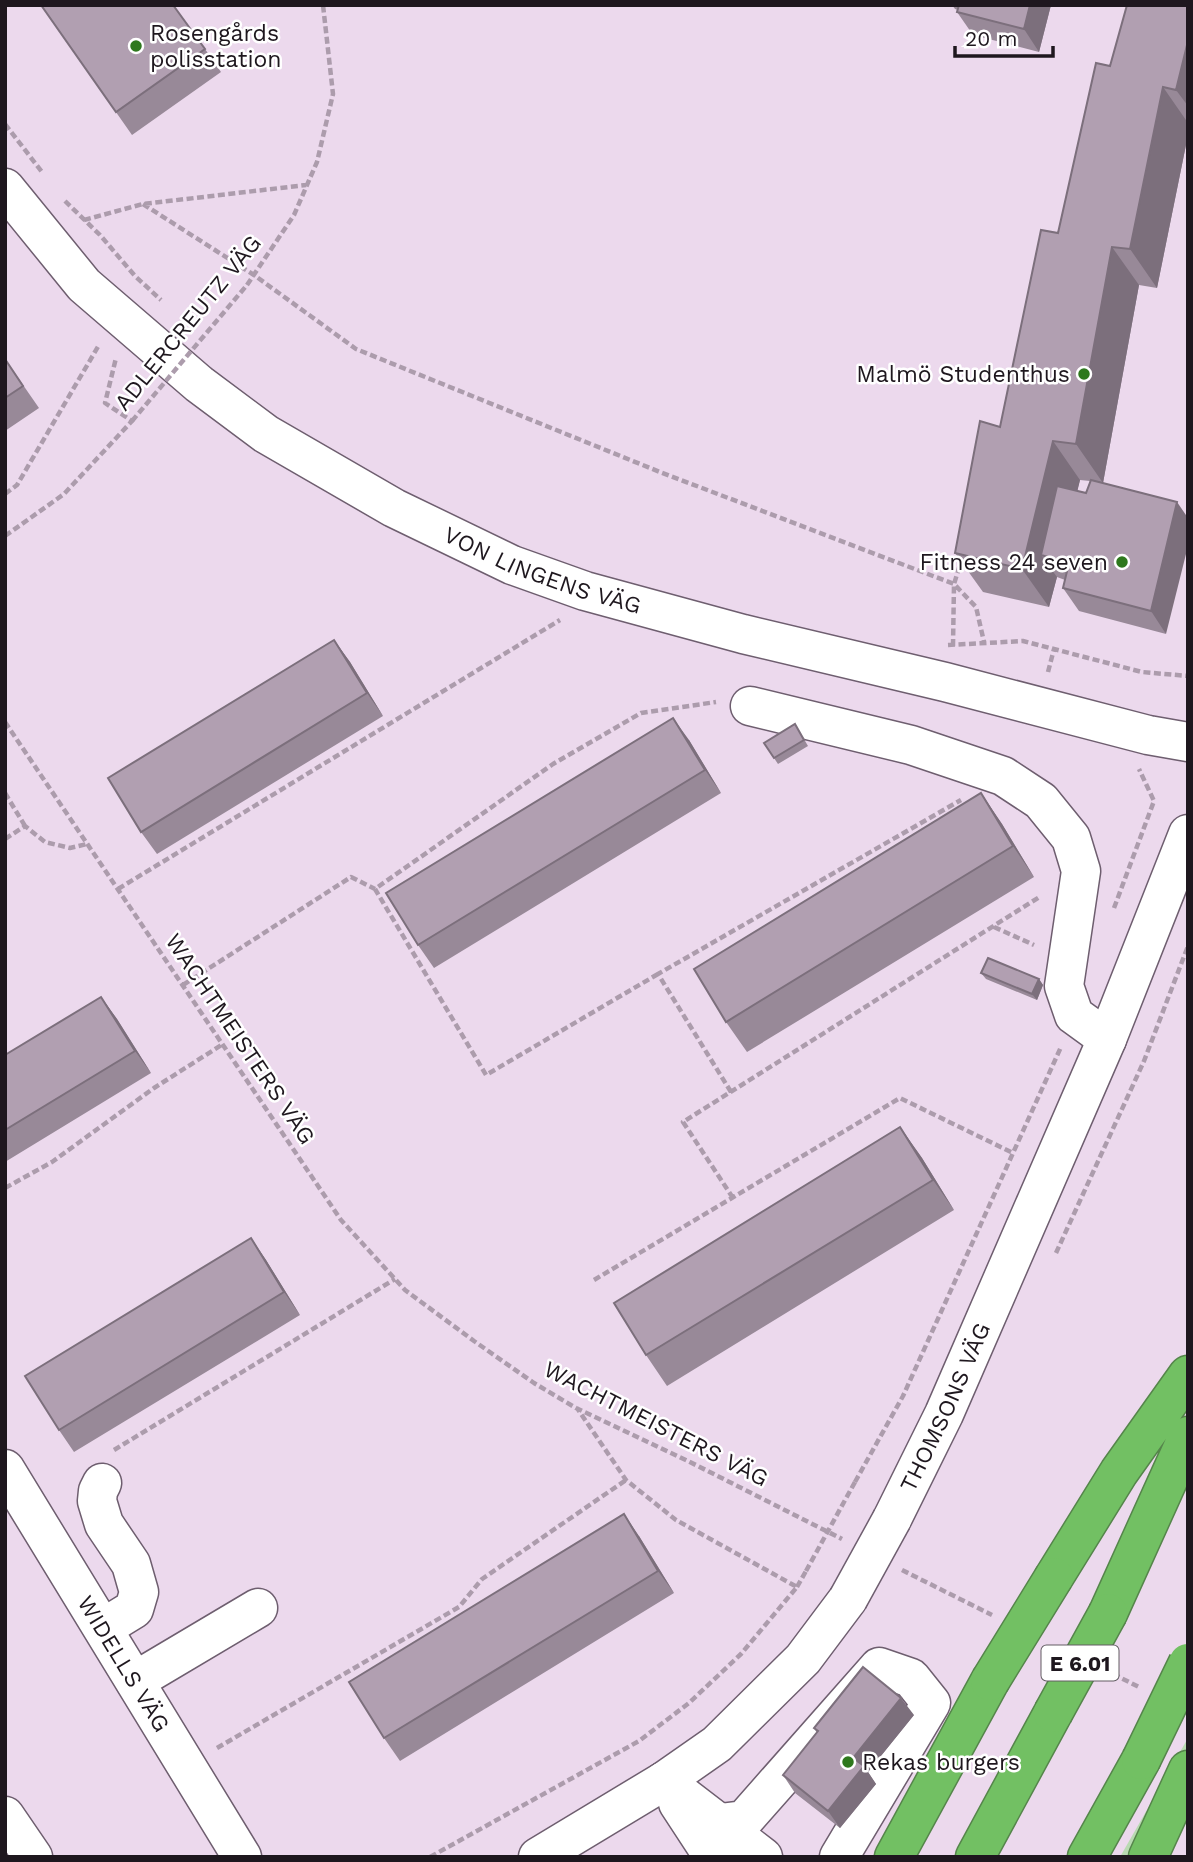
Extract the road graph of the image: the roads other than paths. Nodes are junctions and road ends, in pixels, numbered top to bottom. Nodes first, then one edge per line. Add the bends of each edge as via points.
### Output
1 (5, 188) edge
2 (750, 706) road end
3 (1188, 742) edge
4 (1188, 834) edge
5 (1107, 1039) junction
6 (1188, 1375) edge
7 (1188, 1436) edge
8 (106, 1468) road end
9 (5, 1469) edge
10 (258, 1608) dead end
11 (103, 1628) junction
12 (1188, 1663) edge
13 (135, 1681) junction
14 (1187, 1771) edge
15 (664, 1781) junction
16 (5, 1816) edge
17 (715, 1840) edge
18 (33, 1857) edge
19 (242, 1857) edge
20 (538, 1857) edge
21 (763, 1857) edge
22 (839, 1857) edge
23 (894, 1857) edge
24 (975, 1857) edge
25 (1087, 1857) edge
26 (1147, 1857) edge

1 - 3 street, VON LINGENS VÄG via 84,285 266,434 394,508 512,565 585,591 743,634 945,663 1148,735
2 - 5 street via 912,745 1003,776 1041,801 1071,838 1081,871 1064,986 1074,1015
4 - 5 street, THOMSONS VÄG
5 - 15 street, THOMSONS VÄG, bridge via 944,1414 848,1599 803,1659 775,1687 717,1744
6 - 23 highway, bridge via 1119,1472 990,1681
7 - 24 highway, E 6.01, bridge via 1108,1613
8 - 11 street via 97,1501 104,1524 131,1564 139,1592 134,1609
9 - 11 street, WIDELLS VÄG
10 - 13 street
11 - 13 street, WIDELLS VÄG
12 - 25 highway, bridge
13 - 19 street, WIDELLS VÄG
14 - 26 highway
15 - 17 street via 712,1855
15 - 20 street, THOMSONS VÄG
16 - 18 street
17 - 21 street
17 - 22 street via 744,1821 879,1667 911,1678 931,1703

